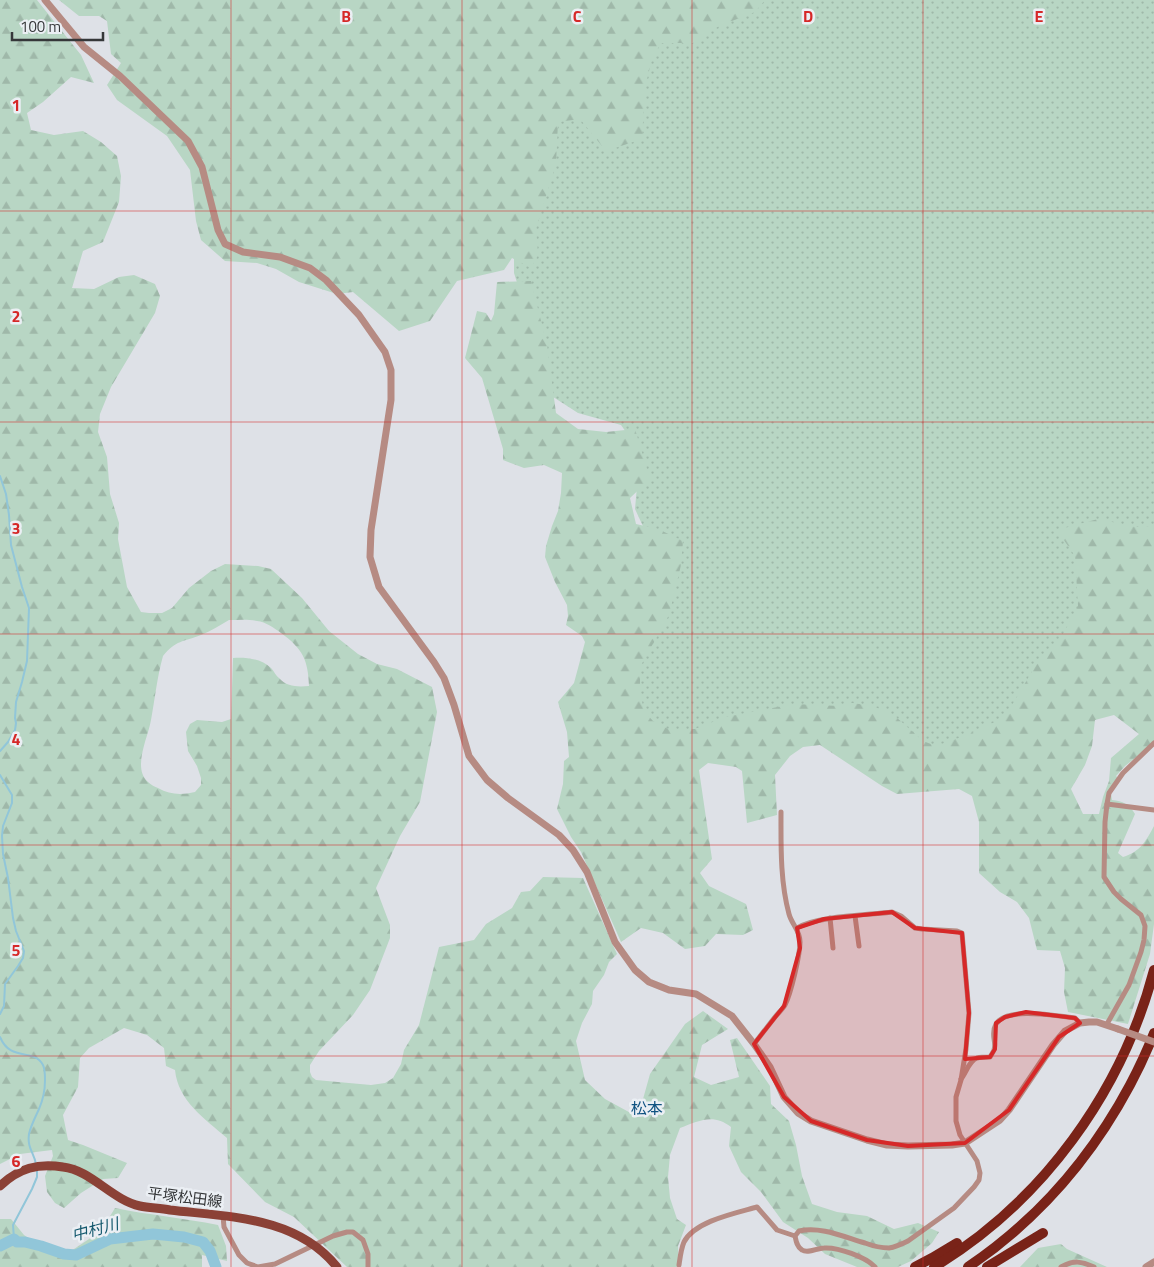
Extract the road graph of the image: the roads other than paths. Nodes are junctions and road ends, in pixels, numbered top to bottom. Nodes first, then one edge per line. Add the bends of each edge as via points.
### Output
1 (45, 0) edge
2 (1154, 743) edge
3 (1107, 804) junction
4 (1154, 810) edge
5 (781, 812) dead end
6 (855, 916) junction
7 (830, 918) junction
8 (797, 928) junction
9 (859, 946) dead end
10 (833, 948) dead end
11 (1154, 970) edge
12 (1080, 1023) junction
13 (1107, 1024) junction
14 (1154, 1033) edge
15 (1154, 1042) edge
16 (754, 1044) junction
17 (961, 1080) junction
18 (1093, 1110) junction
19 (965, 1143) junction
20 (0, 1186) edge
21 (222, 1216) junction
22 (1044, 1233) dead end
23 (795, 1236) junction
24 (314, 1245) junction
25 (1154, 1262) edge
26 (678, 1265) dead end
27 (337, 1267) edge
28 (368, 1267) edge
29 (875, 1267) edge
30 (915, 1267) edge
31 (934, 1267) edge
32 (968, 1267) edge
33 (987, 1267) edge
34 (1061, 1267) edge
35 (1094, 1267) edge
36 (1146, 1267) edge

1 - 16 street via 84,47 120,76 188,141 202,166 218,230 225,244 243,252 280,257 310,268 359,315 385,352 391,370 392,400 371,530 370,557 379,587 444,678 469,756 487,780 559,835 573,850 588,872 615,942 635,970 649,982 669,990 696,994 732,1016
2 - 3 street via 1123,773 1109,792
3 - 4 street
3 - 13 street via 1104,877 1121,900 1141,915 1145,926 1141,952 1129,985
5 - 8 street via 784,885 789,915
6 - 7 street
6 - 9 street
6 - 17 street via 892,912 915,928 962,933 969,1013
7 - 8 street
7 - 10 street
8 - 16 street via 800,948 790,990 784,1006
11 - 18 highway via 1144,1005 1118,1068
12 - 13 street
12 - 17 street via 1075,1018 1026,1012 1005,1018 996,1023 993,1035 995,1048 990,1057 977,1058
12 - 19 street via 1059,1037 1010,1110
13 - 15 street, bridge
14 - 32 highway via 1120,1103 1073,1171 1031,1216
16 - 19 street via 770,1067 784,1097 811,1122 887,1145
17 - 19 street via 955,1107 956,1121
18 - 30 highway via 1006,1206 952,1247
18 - 31 highway via 1068,1147 1026,1194 976,1238
19 - 23 street via 976,1161 979,1180 954,1208 908,1241 890,1248 820,1230 799,1231
20 - 21 main road, 平塚松田線 via 9,1177 32,1167 65,1167 138,1206
21 - 24 main road, 平塚松田線 via 252,1219 281,1227
21 - 24 street via 239,1256 258,1267 275,1264
22 - 33 highway
23 - 26 street via 777,1230 757,1207 714,1219 691,1232 684,1242
23 - 29 street via 800,1250 842,1250
24 - 27 main road, 平塚松田線
24 - 28 street via 353,1232 363,1240
25 - 36 street
34 - 35 street via 1074,1262

